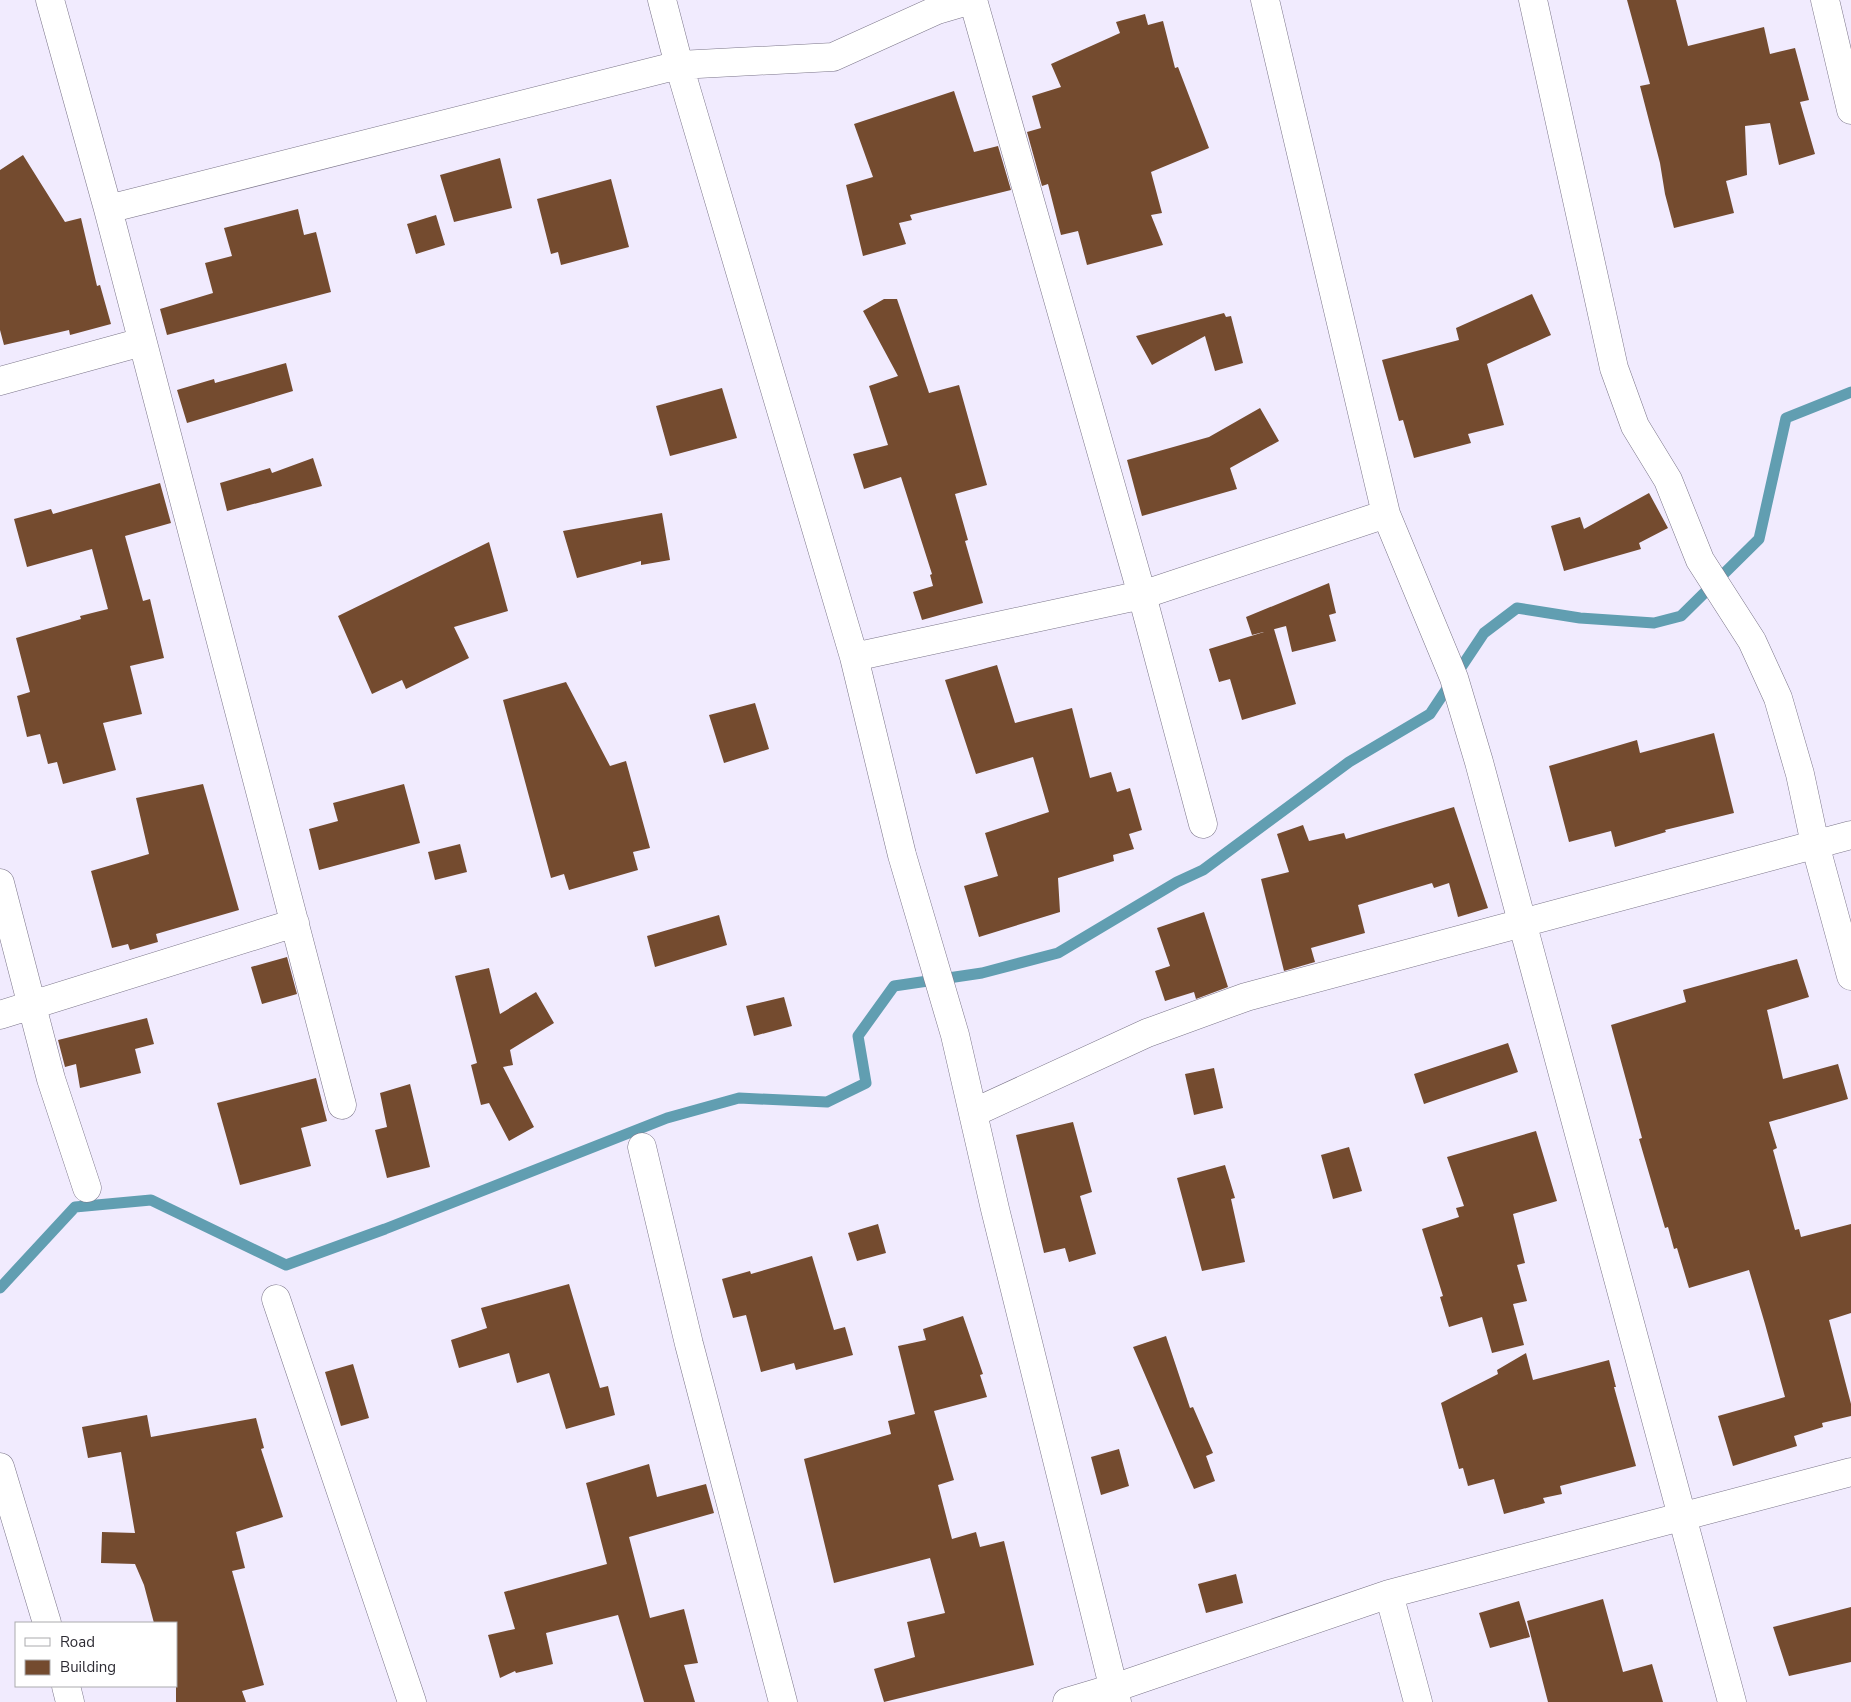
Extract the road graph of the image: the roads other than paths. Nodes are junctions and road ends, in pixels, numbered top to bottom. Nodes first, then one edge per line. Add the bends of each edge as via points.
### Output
1 (50, 0) edge
2 (662, 0) edge
3 (972, 0) edge
4 (1265, 0) edge
5 (1533, 0) edge
6 (1825, 0) edge
7 (679, 65) junction
8 (1851, 110) edge
9 (108, 209) junction
10 (142, 342) junction
11 (0, 381) edge
12 (1386, 514) junction
13 (1142, 595) junction
14 (854, 657) junction
15 (1203, 824) dead end
16 (1851, 835) edge
17 (1815, 844) junction
18 (0, 883) edge
19 (1522, 923) junction
20 (295, 924) junction
21 (1851, 976) edge
22 (32, 1007) junction
23 (0, 1015) edge
24 (342, 1105) dead end
25 (973, 1113) junction
26 (642, 1147) dead end
27 (87, 1188) dead end
28 (276, 1299) dead end
29 (0, 1467) edge
30 (1851, 1472) edge
31 (1682, 1515) junction
32 (1389, 1594) junction
33 (47, 1622) edge
34 (66, 1687) edge
35 (1115, 1695) edge
36 (70, 1702) edge
37 (412, 1702) edge
38 (783, 1702) edge
39 (1067, 1702) edge
40 (1418, 1702) edge
41 (1732, 1702) edge

1 - 9 street
2 - 7 street
3 - 7 street via 938,10 833,57
3 - 13 street
4 - 12 street
5 - 17 street via 1614,368 1635,426 1668,480 1700,560 1752,641 1778,698 1800,774
6 - 8 street
7 - 9 street
7 - 14 street
9 - 10 street
10 - 11 street
10 - 20 street
12 - 13 street
12 - 19 street via 1454,678
13 - 14 street
13 - 15 street
14 - 25 street via 902,856 955,1035
16 - 17 street
17 - 19 street
17 - 21 street
18 - 22 street
19 - 25 street via 1246,997 1147,1033
19 - 31 street
20 - 22 street
20 - 24 street
22 - 23 street
22 - 27 street via 51,1079
25 - 35 street
26 - 38 street
28 - 37 street
29 - 33 street
30 - 31 street
31 - 32 street
31 - 41 street
32 - 35 street
32 - 40 street
34 - 36 street
35 - 39 street

